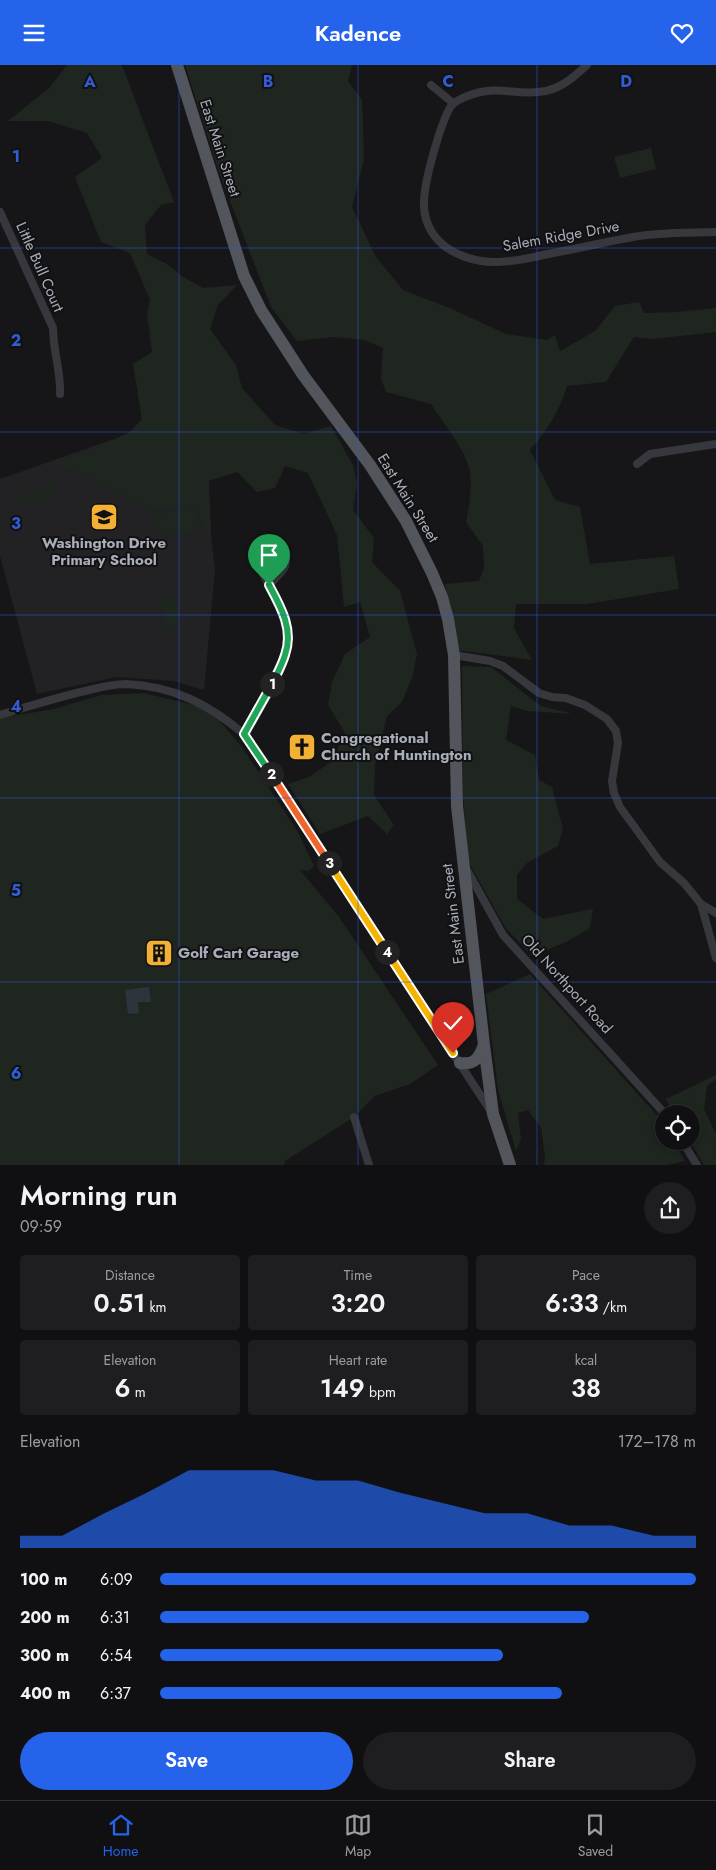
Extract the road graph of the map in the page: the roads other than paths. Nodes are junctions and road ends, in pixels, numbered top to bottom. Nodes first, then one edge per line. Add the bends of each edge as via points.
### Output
1 (177, 65) edge
2 (587, 65) edge
3 (431, 85) dead end
4 (453, 103) junction
5 (0, 212) edge
6 (716, 232) edge
7 (60, 394) dead end
8 (716, 444) edge
9 (637, 464) dead end
10 (269, 585) junction
11 (454, 655) junction
12 (0, 715) edge
13 (244, 734) junction
14 (463, 862) junction
15 (701, 905) junction
16 (716, 913) edge
17 (716, 959) edge
18 (484, 1045) junction
19 (460, 1063) junction
20 (657, 1105) edge
21 (493, 1114) junction
22 (354, 1117) dead end
23 (688, 1150) edge
24 (369, 1165) edge
25 (510, 1165) edge
26 (697, 1165) edge

1 - 11 main road, East Main Street via 244,276 294,362 406,521 442,597
2 - 4 street via 561,86 547,91 531,93 493,89
3 - 4 street
4 - 6 street, Salem Ridge Drive via 445,117 423,201 431,232 444,247 459,255 495,262 512,261 633,237 685,231
5 - 7 street, Little Bull Court via 53,328
8 - 9 street via 650,454
10 - 10 street via 286,565 287,559 284,553 273,547 266,549 260,563
10 - 13 street via 287,622 286,654
11 - 14 main road, East Main Street via 457,806
11 - 15 street via 503,666 539,693 585,705 607,719 616,731 618,743 612,781 620,807 651,853 684,883
12 - 13 street via 79,692 125,684 178,694 204,705
13 - 19 street
14 - 18 main road, East Main Street
14 - 20 street, Old Northport Road via 503,935
15 - 16 street
15 - 17 street
18 - 19 main road via 480,1057 468,1064
18 - 21 main road, East Main Street
19 - 21 street
21 - 25 main road, East Main Street
22 - 24 street
23 - 26 street

